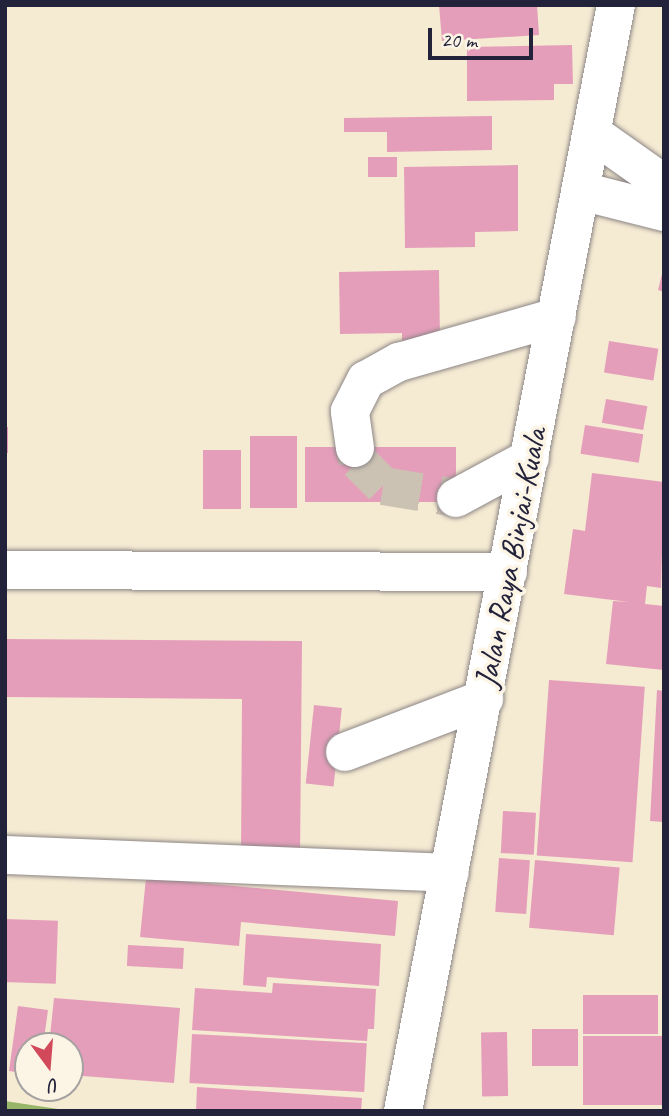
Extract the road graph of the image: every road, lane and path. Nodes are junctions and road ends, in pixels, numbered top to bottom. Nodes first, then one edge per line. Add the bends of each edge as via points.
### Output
1 (616, 5) edge
2 (592, 133) junction
3 (664, 184) edge
4 (581, 191) junction
5 (664, 212) edge
6 (557, 317) junction
7 (355, 448) tunnel mouth
8 (530, 458) junction
9 (456, 498) tunnel mouth
10 (5, 570) edge
11 (508, 572) junction
12 (484, 699) junction
13 (345, 752) dead end
14 (5, 855) edge
15 (450, 873) junction
16 (403, 1111) edge

1 - 2 main road, Jalan Raya Binjai-Kuala
2 - 3 main road
2 - 4 main road, Jalan Raya Binjai-Kuala
4 - 5 main road
4 - 6 main road, Jalan Raya Binjai-Kuala
6 - 7 main road via 399,362 366,380 350,411
6 - 8 main road, Jalan Raya Binjai-Kuala
8 - 9 main road
8 - 11 main road, Jalan Raya Binjai-Kuala
10 - 11 main road
11 - 12 main road, Jalan Raya Binjai-Kuala
12 - 13 main road
12 - 15 main road, Jalan Raya Binjai-Kuala
14 - 15 main road
15 - 16 main road, Jalan Raya Binjai-Kuala

